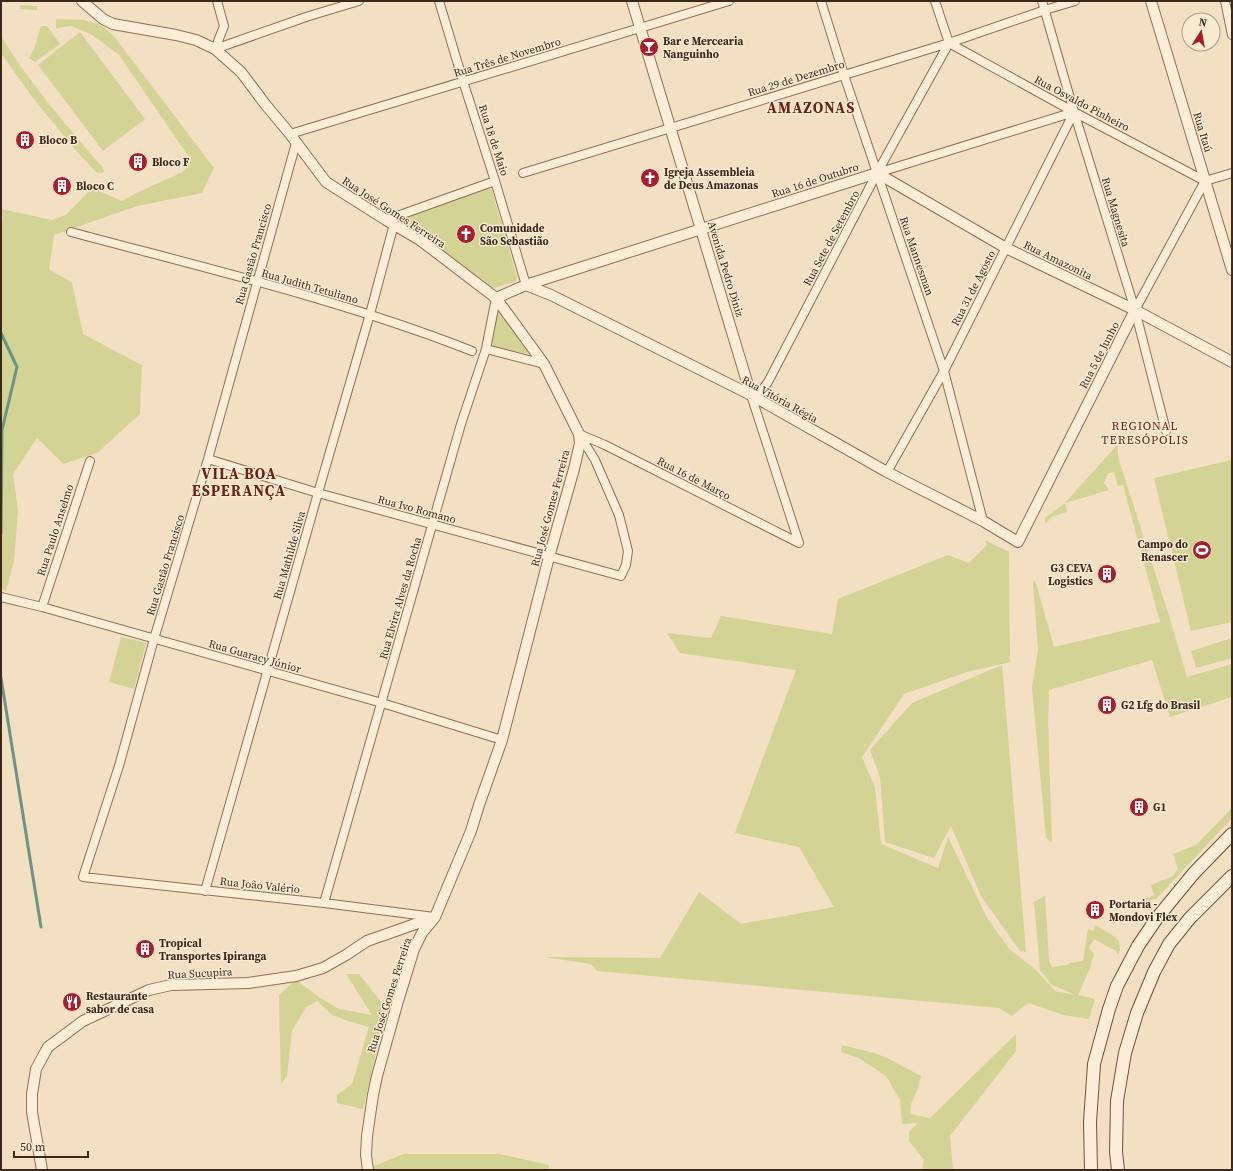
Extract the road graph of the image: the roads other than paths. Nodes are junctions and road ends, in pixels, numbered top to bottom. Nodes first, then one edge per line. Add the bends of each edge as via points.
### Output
1 (82, 1) edge
2 (217, 1) edge
3 (359, 1) edge
4 (439, 1) edge
5 (632, 1) edge
6 (729, 1) edge
7 (821, 1) edge
8 (935, 1) edge
9 (1042, 1) edge
10 (1075, 1) edge
11 (1151, 1) edge
12 (1225, 1) edge
13 (1045, 10) junction
14 (641, 28) junction
15 (1232, 35) edge
16 (949, 43) junction
17 (215, 49) junction
18 (844, 75) junction
19 (463, 81) junction
20 (1074, 112) junction
21 (670, 128) junction
22 (290, 134) junction
23 (296, 143) junction
24 (523, 173) dead end
25 (877, 173) junction
26 (1232, 173) edge
27 (495, 180) junction
28 (1205, 181) junction
29 (390, 222) junction
30 (701, 229) junction
31 (71, 232) dead end
32 (1006, 248) junction
33 (1232, 270) edge
34 (257, 282) junction
35 (526, 285) junction
36 (496, 298) junction
37 (1135, 310) junction
38 (370, 314) junction
39 (486, 349) junction
40 (472, 351) dead end
41 (1232, 362) edge
42 (544, 364) junction
43 (944, 371) junction
44 (751, 395) junction
45 (1166, 431) dead end
46 (579, 434) junction
47 (208, 459) junction
48 (90, 461) dead end
49 (887, 472) junction
50 (318, 493) junction
51 (983, 521) junction
52 (432, 524) junction
53 (799, 542) joint
54 (1018, 542) joint
55 (549, 558) junction
56 (1, 597) edge
57 (42, 606) junction
58 (154, 639) junction
59 (267, 671) junction
60 (382, 703) junction
61 (502, 740) junction
62 (1232, 834) edge
63 (1232, 876) edge
64 (83, 877) joint
65 (205, 891) junction
66 (324, 903) junction
67 (435, 917) junction
68 (42, 1170) edge
69 (368, 1170) edge
70 (1091, 1170) edge
71 (1118, 1170) edge

1 - 17 street, Rua José Gomes Ferreira via 113,24 189,38
2 - 17 street via 224,26
3 - 17 street
4 - 19 street, Rua 18 de Maio
5 - 14 street, Avenida Pedro Diniz
6 - 14 street, Rua Três de Novembro
7 - 18 street, Rua Mannesman
8 - 16 street
9 - 13 street, Rua Magnesita
10 - 13 street, Rua 29 de Dezembro
11 - 28 street, Rua Itaú
12 - 15 street
13 - 16 street, Rua 29 de Dezembro
13 - 20 street, Rua Magnesita
14 - 19 street, Rua Três de Novembro
14 - 21 street, Avenida Pedro Diniz
16 - 18 street, Rua 29 de Dezembro
16 - 20 street, Rua Osvaldo Pinheiro
16 - 25 street, Rua Sete de Setembro
17 - 22 street, Rua José Gomes Ferreira via 241,72
18 - 21 street, Rua 29 de Dezembro
18 - 25 street, Rua Mannesman
19 - 22 street, Rua Três de Novembro
19 - 27 street, Rua 18 de Maio
20 - 25 street, Rua 16 de Outubro
20 - 28 street, Rua Osvaldo Pinheiro
20 - 32 street, Rua 31 de Agosto
20 - 37 street, Rua Magnesita
21 - 24 street, Rua 29 de Dezembro
21 - 30 street, Avenida Pedro Diniz
22 - 23 street, Rua José Gomes Ferreira
23 - 29 street, Rua José Gomes Ferreira via 326,182
23 - 34 street, Rua Gastão Francisco
25 - 30 street, Rua 16 de Outubro
25 - 32 street, Rua Amazonita
25 - 43 street, Rua Mannesman
25 - 44 street, Rua Sete de Setembro via 768,382 762,390
26 - 28 street
27 - 29 street
27 - 35 street, Rua 18 de Maio
28 - 33 street, Rua Itaú
28 - 37 street, Rua 5 de Junho
29 - 36 street, Rua José Gomes Ferreira via 420,240
29 - 38 street, Rua Mathilde Silva
30 - 35 street, Rua 16 de Outubro
30 - 44 street, Avenida Pedro Diniz
31 - 34 street, Rua Judith Tetuliano
32 - 37 street, Rua Amazonita
32 - 43 street, Rua 31 de Agosto
34 - 38 street, Rua Judith Tetuliano
34 - 47 street, Rua Gastão Francisco
35 - 36 street, Rua 16 de Outubro
35 - 44 street, Rua Vitória Régia
36 - 39 street, Rua Elvira Alves da Rocha
36 - 42 street, Rua José Gomes Ferreira
37 - 41 street, Rua Amazonita
37 - 45 street, Rua Magnesita
37 - 54 street, Rua 5 de Junho
38 - 40 street, Rua Judith Tetuliano
38 - 50 street, Rua Mathilde Silva
39 - 42 street
39 - 52 street, Rua Elvira Alves da Rocha
42 - 46 street, Rua José Gomes Ferreira
43 - 49 street, Rua 31 de Agosto
43 - 51 street, Rua Mannesman
44 - 49 street, Rua Vitória Régia
44 - 53 street, Avenida Pedro Diniz
46 - 53 street, Rua 16 de Março
46 - 55 street, Rua José Gomes Ferreira via 579,451
46 - 55 street, Rua Ivo Romano via 595,460 619,515 628,551 626,565 621,576
47 - 50 street, Rua Ivo Romano
47 - 58 street, Rua Gastão Francisco
48 - 57 street, Rua Paulo Anselmo
49 - 51 street, Rua Vitória Régia
50 - 52 street, Rua Ivo Romano
50 - 59 street, Rua Mathilde Silva
51 - 54 street, Rua Vitória Régia
52 - 55 street, Rua Ivo Romano
52 - 60 street, Rua Elvira Alves da Rocha
55 - 61 street, Rua José Gomes Ferreira
56 - 57 street, Rua Guaracy Júnior
57 - 58 street, Rua Guaracy Júnior
58 - 59 street, Rua Guaracy Júnior
58 - 64 street, Rua Gastão Francisco via 120,766
59 - 60 street, Rua Guaracy Júnior
59 - 65 street, Rua Mathilde Silva
60 - 61 street, Rua Guaracy Júnior
60 - 66 street, Rua Elvira Alves da Rocha
61 - 67 street, Rua José Gomes Ferreira via 471,832
62 - 70 main road via 1194,873 1157,918 1138,946 1117,986 1094,1064 1090,1122
63 - 71 main road via 1190,918 1169,944 1137,1013 1125,1053 1117,1101
64 - 65 street, Rua João Valério
65 - 66 street, Rua João Valério
66 - 67 street, Rua João Valério
67 - 68 street, Rua Sucupira via 367,941 323,968 296,976 248,983 172,985 149,990 83,1021 48,1047 36,1069 32,1112
67 - 69 street, Rua José Gomes Ferreira via 422,933 414,949 377,1076 366,1136

